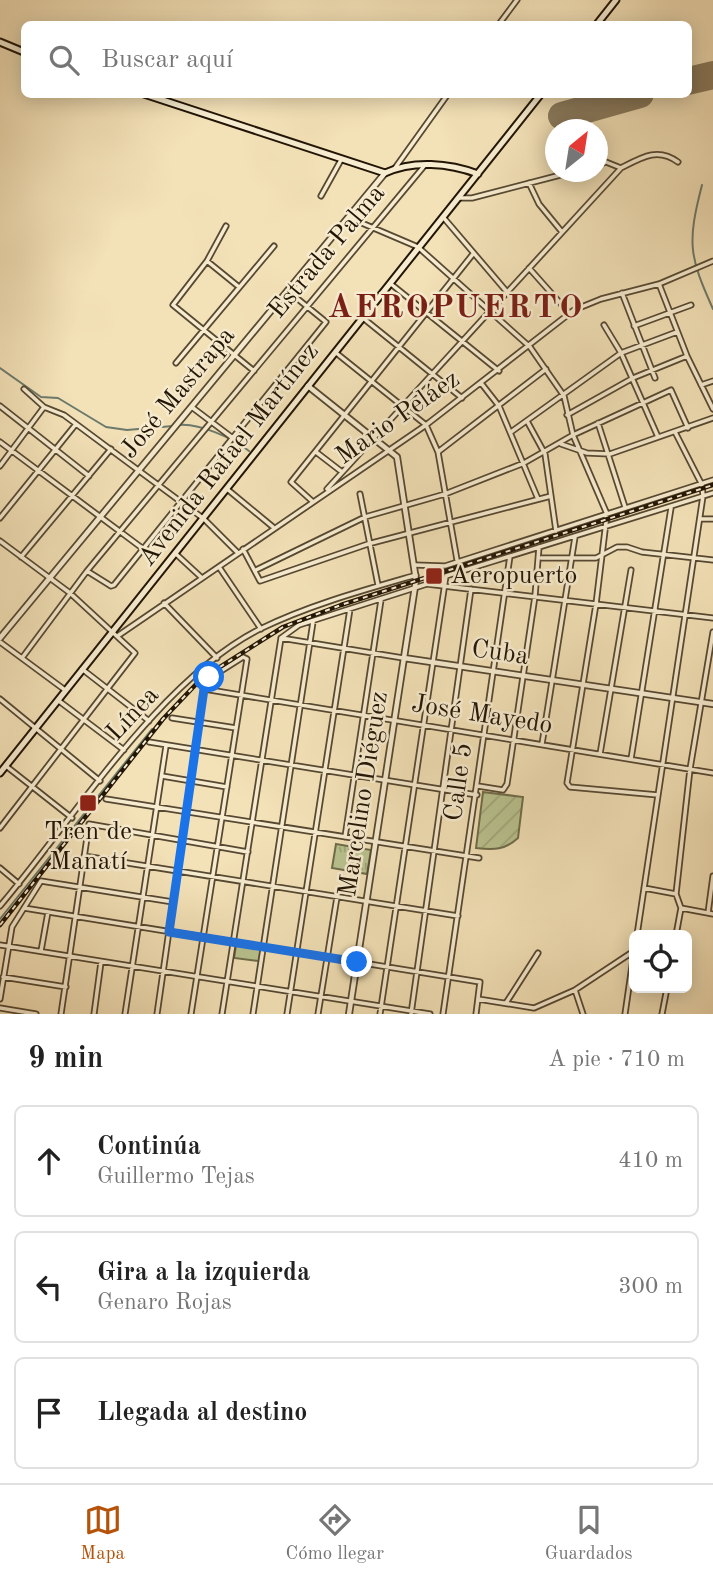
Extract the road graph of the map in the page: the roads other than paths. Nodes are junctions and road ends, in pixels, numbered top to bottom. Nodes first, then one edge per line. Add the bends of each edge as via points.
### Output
1 (517, 0) edge
2 (616, 0) edge
3 (501, 21) edge
4 (599, 21) edge
5 (0, 42) edge
6 (21, 51) edge
7 (156, 98) edge
8 (444, 98) edge
9 (538, 98) edge
10 (341, 160) junction
11 (678, 162) dead end
12 (608, 163) edge
13 (425, 165) junction
14 (621, 168) junction
15 (394, 169) junction
16 (385, 173) junction
17 (478, 174) junction
18 (545, 179) edge
19 (528, 183) junction
20 (321, 196) dead end
21 (458, 198) junction
22 (443, 217) junction
23 (350, 218) junction
24 (226, 226) dead end
25 (374, 226) junction
26 (562, 232) junction
27 (274, 246) dead end
28 (418, 247) junction
29 (474, 254) junction
30 (207, 261) junction
31 (713, 261) edge
32 (529, 268) junction
33 (453, 279) junction
34 (390, 282) junction
35 (659, 284) junction
36 (239, 287) junction
37 (288, 291) junction
38 (507, 292) junction
39 (622, 293) junction
40 (691, 305) dead end
41 (307, 306) junction
42 (491, 310) junction
43 (427, 312) junction
44 (570, 313) junction
45 (671, 313) junction
46 (362, 318) junction
47 (604, 325) dead end
48 (633, 326) junction
49 (203, 330) junction
50 (677, 331) junction
51 (462, 341) junction
52 (641, 345) junction
53 (399, 347) junction
54 (530, 347) junction
55 (335, 352) junction
56 (621, 354) junction
57 (235, 356) junction
58 (687, 356) junction
59 (176, 363) dead end
60 (546, 369) junction
61 (651, 370) junction
62 (254, 371) junction
63 (499, 371) junction
64 (433, 373) junction
65 (633, 378) junction
66 (655, 378) dead end
67 (713, 381) edge
68 (372, 382) junction
69 (481, 383) junction
70 (308, 386) junction
71 (701, 386) junction
72 (24, 389) dead end
73 (564, 396) junction
74 (462, 398) junction
75 (643, 403) junction
76 (403, 405) junction
77 (0, 406) edge
78 (499, 406) junction
79 (193, 408) junction
80 (43, 409) junction
81 (713, 409) edge
82 (345, 414) junction
83 (567, 415) junction
84 (713, 418) edge
85 (212, 421) junction
86 (527, 421) junction
87 (76, 424) junction
88 (598, 424) junction
89 (426, 425) junction
90 (688, 428) junction
91 (29, 429) junction
92 (511, 432) junction
93 (675, 432) junction
94 (573, 435) junction
95 (374, 436) junction
96 (658, 437) junction
97 (234, 439) junction
98 (0, 442) edge
99 (561, 444) junction
100 (111, 449) junction
101 (55, 450) junction
102 (392, 450) junction
103 (12, 451) junction
104 (315, 452) junction
105 (438, 452) junction
106 (580, 452) junction
107 (545, 454) junction
108 (610, 454) junction
109 (524, 463) junction
110 (0, 466) edge
111 (139, 470) junction
112 (39, 471) junction
113 (342, 472) junction
114 (89, 476) junction
115 (697, 476) junction
116 (712, 481) edge
117 (702, 485) junction
118 (161, 486) junction
119 (227, 489) junction
120 (325, 492) junction
121 (713, 493) edge
122 (360, 494) dead end
123 (445, 494) junction
124 (73, 495) junction
125 (551, 496) junction
126 (703, 496) junction
127 (538, 499) junction
128 (182, 501) junction
129 (313, 501) junction
130 (403, 505) junction
131 (671, 507) junction
132 (625, 508) junction
133 (607, 514) junction
134 (100, 515) junction
135 (365, 517) junction
136 (0, 518) edge
137 (204, 519) junction
138 (699, 519) junction
139 (713, 519) edge
140 (449, 522) junction
141 (274, 527) junction
142 (607, 527) junction
143 (120, 531) junction
144 (556, 531) junction
145 (409, 534) junction
146 (575, 537) junction
147 (0, 541) edge
148 (368, 544) junction
149 (540, 547) junction
150 (142, 548) junction
151 (243, 549) junction
152 (238, 553) junction
153 (176, 554) junction
154 (603, 554) junction
155 (510, 555) junction
156 (664, 555) junction
157 (21, 557) junction
158 (572, 557) junction
159 (540, 558) junction
160 (693, 558) junction
161 (713, 560) edge
162 (457, 561) junction
163 (415, 565) junction
164 (219, 566) junction
165 (256, 570) junction
166 (631, 570) dead end
167 (88, 571) junction
168 (48, 577) junction
169 (416, 577) junction
170 (202, 578) junction
171 (379, 585) junction
172 (444, 586) junction
173 (415, 588) junction
174 (471, 589) junction
175 (70, 593) junction
176 (504, 593) junction
177 (535, 596) junction
178 (381, 600) junction
179 (565, 600) junction
180 (164, 603) junction
181 (596, 604) junction
182 (626, 607) junction
183 (350, 609) junction
184 (656, 611) junction
185 (684, 614) junction
186 (713, 618) edge
187 (313, 622) junction
188 (261, 629) junction
189 (713, 632) edge
190 (116, 633) junction
191 (281, 638) junction
192 (0, 640) edge
193 (310, 643) junction
194 (344, 649) junction
195 (373, 654) junction
196 (22, 658) junction
197 (217, 658) junction
198 (404, 658) junction
199 (433, 663) junction
200 (460, 667) junction
201 (82, 669) junction
202 (493, 672) junction
203 (523, 676) junction
204 (553, 680) junction
205 (583, 685) junction
206 (204, 689) junction
207 (611, 689) junction
208 (65, 690) junction
209 (108, 690) junction
210 (643, 694) junction
211 (241, 695) junction
212 (672, 698) junction
213 (0, 699) edge
214 (57, 699) junction
215 (272, 700) junction
216 (702, 702) junction
217 (713, 704) edge
218 (300, 705) junction
219 (334, 710) junction
220 (364, 715) junction
221 (172, 718) dead end
222 (84, 720) junction
223 (395, 720) junction
224 (149, 721) junction
225 (200, 722) junction
226 (424, 724) junction
227 (35, 728) junction
228 (236, 728) junction
229 (451, 730) junction
230 (485, 735) junction
231 (513, 739) junction
232 (149, 742) dead end
233 (542, 744) junction
234 (166, 746) junction
235 (62, 749) junction
236 (572, 749) junction
237 (124, 750) junction
238 (196, 751) junction
239 (600, 754) junction
240 (232, 757) junction
241 (631, 758) junction
242 (0, 761) edge
243 (262, 761) junction
244 (662, 764) junction
245 (6, 766) junction
246 (291, 766) junction
247 (690, 769) junction
248 (325, 771) junction
249 (0, 773) edge
250 (713, 773) edge
251 (162, 776) junction
252 (355, 776) junction
253 (385, 780) junction
254 (100, 781) junction
255 (191, 781) junction
256 (414, 785) junction
257 (478, 786) junction
258 (227, 787) junction
259 (32, 788) junction
260 (443, 790) junction
261 (477, 794) junction
262 (658, 794) junction
263 (106, 799) dead end
264 (157, 807) junction
265 (187, 812) junction
266 (72, 818) junction
267 (222, 818) junction
268 (253, 822) junction
269 (282, 827) junction
270 (0, 828) edge
271 (315, 832) junction
272 (153, 837) junction
273 (345, 837) junction
274 (376, 841) junction
275 (183, 842) junction
276 (405, 846) junction
277 (218, 848) junction
278 (434, 850) junction
279 (248, 852) junction
280 (85, 856) junction
281 (468, 856) junction
282 (479, 858) dead end
283 (147, 867) junction
284 (0, 868) edge
285 (178, 872) junction
286 (713, 876) edge
287 (213, 877) junction
288 (243, 882) junction
289 (19, 884) junction
290 (81, 886) junction
291 (272, 887) junction
292 (644, 888) junction
293 (306, 892) junction
294 (676, 894) junction
295 (142, 897) junction
296 (337, 897) junction
297 (366, 901) junction
298 (173, 902) junction
299 (0, 906) edge
300 (396, 906) junction
301 (24, 908) junction
302 (681, 908) junction
303 (425, 910) junction
304 (48, 912) junction
305 (710, 913) edge
306 (458, 916) junction
307 (77, 917) junction
308 (139, 927) junction
309 (638, 930) edge
310 (677, 930) edge
311 (169, 932) junction
312 (203, 937) junction
313 (234, 942) junction
314 (0, 945) edge
315 (9, 947) junction
316 (264, 947) junction
317 (41, 952) junction
318 (297, 952) junction
319 (538, 953) dead end
320 (629, 954) edge
321 (71, 957) junction
322 (327, 957) junction
323 (101, 962) junction
324 (357, 962) junction
325 (132, 967) junction
326 (387, 967) junction
327 (164, 971) junction
328 (417, 972) junction
329 (3, 976) junction
330 (197, 977) junction
331 (449, 977) junction
332 (228, 982) junction
333 (258, 986) junction
334 (629, 986) edge
335 (66, 987) junction
336 (575, 990) junction
337 (291, 992) junction
338 (666, 993) edge
339 (321, 997) junction
340 (0, 999) edge
341 (478, 999) junction
342 (351, 1001) junction
343 (506, 1003) junction
344 (381, 1006) junction
345 (0, 1008) edge
346 (411, 1012) edge
347 (36, 1014) edge
348 (61, 1014) edge
349 (94, 1014) edge
350 (125, 1014) edge
351 (157, 1014) edge
352 (191, 1014) edge
353 (222, 1014) edge
354 (253, 1014) edge
355 (287, 1014) edge
356 (318, 1014) edge
357 (349, 1014) edge
358 (380, 1014) edge
359 (430, 1014) edge
360 (443, 1014) edge
361 (476, 1014) edge
362 (583, 1014) edge
363 (625, 1014) edge
364 (662, 1014) edge

1 - 3 street
2 - 4 main road
5 - 6 main road
7 - 10 main road
8 - 15 street
9 - 17 main road, Avenida Rafael Martínez
10 - 16 main road
10 - 20 street
11 - 14 street via 668,154 650,153
12 - 14 street
13 - 15 main road
13 - 17 main road
13 - 25 street, Estrada Palma
14 - 26 street
15 - 16 main road
16 - 23 street, José Mastrapa
17 - 21 main road, Avenida Rafael Martínez
18 - 19 street
19 - 21 street
19 - 26 street
21 - 22 main road, Avenida Rafael Martínez
22 - 28 main road, Avenida Rafael Martínez
22 - 29 street
23 - 25 street
23 - 37 street, José Mastrapa
24 - 30 street
25 - 28 street
25 - 41 street, Estrada Palma
26 - 32 street
27 - 36 street
28 - 33 street
28 - 34 main road, Avenida Rafael Martínez
29 - 33 street
29 - 38 street
30 - 36 street
30 - 49 street via 173,305
31 - 35 street, Mario Peláez
32 - 38 street
32 - 44 street
33 - 42 street
33 - 43 street
34 - 43 street
34 - 46 main road, Avenida Rafael Martínez
35 - 39 street, Mario Peláez
35 - 45 street
36 - 49 street
37 - 41 street
37 - 57 street, José Mastrapa
38 - 42 street
39 - 44 street, Mario Peláez
39 - 48 street
40 - 45 street
41 - 62 street, Estrada Palma
41 - 97 street via 326,322
42 - 51 street
42 - 54 street
43 - 51 street
43 - 53 street
44 - 54 street, Mario Peláez
45 - 48 street
45 - 50 street
46 - 53 street
46 - 55 main road, Avenida Rafael Martínez
47 - 56 street
48 - 52 street
49 - 57 street
49 - 59 street
50 - 52 street
50 - 58 street
51 - 63 street
51 - 64 street
52 - 56 street
52 - 61 street
53 - 64 street
53 - 68 street
54 - 60 street
54 - 63 street, Mario Peláez
55 - 68 street
55 - 70 main road, Avenida Rafael Martínez
56 - 65 street
56 - 73 street
57 - 62 street
57 - 79 street, José Mastrapa
58 - 61 street
58 - 71 street
60 - 73 street
60 - 78 street
61 - 65 street
61 - 66 street
62 - 85 street, Estrada Palma
63 - 69 street, Mario Peláez
64 - 74 street
64 - 76 street
65 - 75 street
65 - 83 street
67 - 71 street
68 - 76 street
68 - 82 street
69 - 74 street, Mario Peláez
69 - 78 street
70 - 82 street
70 - 119 main road, Avenida Rafael Martínez
71 - 81 street
72 - 80 street
73 - 83 street
73 - 86 street
74 - 89 street, Mario Peláez
75 - 88 street
75 - 90 street via 671,390
75 - 96 street
76 - 89 street
76 - 95 street
77 - 91 street
78 - 92 street
78 - 105 street
79 - 85 street
79 - 111 street, José Mastrapa
80 - 87 street
80 - 91 street
82 - 95 street
82 - 104 street
83 - 94 street
84 - 90 street
85 - 97 street
85 - 118 street, Estrada Palma
86 - 92 street
86 - 107 street
87 - 100 street
87 - 101 street
88 - 94 street
88 - 108 street
89 - 102 street, Mario Peláez
89 - 105 street
90 - 93 street
91 - 101 street
91 - 103 street
92 - 109 street
93 - 96 street
93 - 115 street
94 - 99 street
94 - 106 street
95 - 102 street
95 - 113 street
96 - 108 street
97 - 128 street
98 - 103 street
99 - 106 street
99 - 107 street
100 - 111 street
100 - 114 street
101 - 112 street
101 - 114 street
102 - 120 street, Mario Peláez
102 - 130 street, Marcelino Diéguez via 401,468
103 - 110 street
103 - 112 street
104 - 113 street
104 - 129 street via 291,482
105 - 123 street
106 - 108 street
106 - 133 street
107 - 109 street
107 - 125 street
108 - 132 street
109 - 123 street
109 - 127 street
111 - 118 street
111 - 134 street, José Mastrapa
112 - 124 street
112 - 136 street
113 - 120 street
114 - 124 street
115 - 116 street
115 - 117 street
116 - 117 street
117 - 126 street
117 - 132 street
118 - 128 street
118 - 143 street, Estrada Palma
119 - 137 main road, Avenida Rafael Martínez
119 - 141 street
120 - 129 street, Mario Peláez
121 - 126 street
122 - 135 street
123 - 130 street
123 - 140 street
124 - 134 street
124 - 157 street
125 - 127 street
125 - 144 street
126 - 131 street
126 - 138 street
127 - 140 street
128 - 137 street
128 - 150 street
129 - 141 street, Mario Peláez
130 - 135 street
130 - 145 street, Marcelino Diéguez
131 - 142 street
131 - 156 street
132 - 133 street
133 - 142 street
133 - 144 street
134 - 143 street
134 - 168 street, José Mastrapa
135 - 148 street
135 - 165 street
137 - 152 street
137 - 153 main road, Avenida Rafael Martínez
138 - 139 street
138 - 160 street
140 - 145 street
140 - 162 street
141 - 151 street, Mario Peláez
142 - 146 street
142 - 154 street
143 - 150 street
143 - 167 street, Estrada Palma
144 - 162 street
145 - 148 street
145 - 163 street, Marcelino Diéguez
146 - 149 street
146 - 158 street
147 - 157 street
148 - 165 street via 260,581
148 - 171 street
149 - 155 street
149 - 159 street
150 - 167 street via 114,585
151 - 152 street, Mario Peláez
151 - 165 street
152 - 164 street, Mario Peláez
153 - 170 street
153 - 190 main road, Avenida Rafael Martínez
154 - 156 street via 627,547
154 - 158 street
154 - 181 street
155 - 172 street via 446,576
155 - 176 street, Calle 5
156 - 160 street
156 - 184 street
157 - 168 street
158 - 159 street
158 - 179 street
159 - 177 street
160 - 161 street
160 - 185 street
162 - 163 street via 445,566
163 - 169 street, Marcelino Diéguez
164 - 170 street, Mario Peláez
164 - 188 street
166 - 182 street
167 - 175 street, Estrada Palma
168 - 175 street
168 - 192 street, José Mastrapa
169 - 171 street, Línea
169 - 173 street, Marcelino Diéguez
170 - 180 street, Mario Peláez
171 - 188 street, Línea
172 - 173 street
172 - 174 street
172 - 199 street
173 - 178 street
173 - 198 street, Marcelino Diéguez
174 - 176 street
174 - 200 street
175 - 190 street
175 - 196 street, Estrada Palma
176 - 177 street
176 - 202 street, Calle 5
177 - 179 street
177 - 203 street
178 - 183 street
178 - 195 street
179 - 181 street
179 - 204 street
180 - 190 street, Mario Peláez
180 - 197 street
181 - 182 street
181 - 205 street
182 - 184 street
182 - 207 street
183 - 187 street
183 - 194 street
184 - 185 street
184 - 210 street
185 - 186 street
185 - 212 street
187 - 191 street via 299,625
187 - 193 street
188 - 197 street, Línea
189 - 216 street
190 - 201 main road, Avenida Rafael Martínez
190 - 209 street via 135,656
191 - 193 street, Cuba
191 - 215 street
192 - 196 street
193 - 194 street, Cuba
193 - 218 street
194 - 195 street, Cuba
194 - 219 street
195 - 198 street, Cuba
195 - 220 street
196 - 208 street
197 - 224 street, Línea
198 - 199 street, Cuba
198 - 223 street, Marcelino Diéguez
199 - 200 street, Cuba
199 - 226 street
200 - 202 street, Cuba
200 - 229 street
201 - 208 main road, Avenida Rafael Martínez
201 - 209 street
202 - 203 street, Cuba
202 - 230 street, Calle 5
203 - 204 street, Cuba
203 - 231 street
204 - 205 street, Cuba
204 - 233 street
205 - 207 street, Cuba
205 - 236 street
206 - 211 street, José Mayedo
206 - 211 street via 212,674 240,658 247,659
206 - 225 street
207 - 210 street, Cuba
207 - 239 street
208 - 214 main road, Avenida Rafael Martínez
209 - 222 street
209 - 224 street
210 - 212 street, Cuba
210 - 241 street
211 - 215 street, José Mayedo
211 - 228 street
212 - 216 street, Cuba
212 - 244 street
213 - 227 street
214 - 222 street
214 - 227 main road, Avenida Rafael Martínez
215 - 218 street, José Mayedo
215 - 243 street
216 - 217 street, Cuba
216 - 247 street
218 - 219 street, José Mayedo
218 - 246 street
219 - 220 street, José Mayedo
219 - 248 street
220 - 223 street, José Mayedo
220 - 252 street
221 - 225 street
222 - 235 street
222 - 237 street
223 - 226 street, José Mayedo
223 - 253 street, Marcelino Diéguez
224 - 237 street, Línea
225 - 228 street
225 - 238 street
226 - 229 street, José Mayedo
226 - 256 street
227 - 235 street
227 - 245 main road, Avenida Rafael Martínez
228 - 240 street
229 - 230 street, José Mayedo
229 - 260 street
230 - 231 street, José Mayedo
230 - 257 street, Calle 5
231 - 233 street, José Mayedo
231 - 257 street via 505,788
232 - 234 street
233 - 236 street, José Mayedo
234 - 238 street
234 - 251 street
235 - 254 street
235 - 259 street
236 - 239 street, José Mayedo
236 - 262 street via 570,787
237 - 254 street, Línea
238 - 240 street
238 - 255 street
239 - 241 street, José Mayedo
240 - 243 street
240 - 258 street
241 - 244 street, José Mayedo
242 - 245 street
243 - 246 street
243 - 268 street
244 - 247 street, José Mayedo
244 - 262 street
245 - 249 main road, Avenida Rafael Martínez
245 - 259 street
246 - 248 street
246 - 269 street
247 - 250 street, José Mayedo
247 - 294 street
248 - 252 street
248 - 271 street
251 - 255 street
251 - 264 street
252 - 253 street
252 - 273 street
253 - 256 street
253 - 274 street, Marcelino Diéguez
254 - 266 street, Línea
255 - 258 street
255 - 265 street
256 - 260 street
256 - 276 street
257 - 261 street, Calle 5
258 - 267 street
259 - 266 street
259 - 270 street
260 - 261 street
260 - 278 street
261 - 281 street, Calle 5
262 - 292 street
263 - 264 street
264 - 265 street
264 - 272 street
265 - 267 street
265 - 275 street
266 - 289 street, Línea
267 - 268 street
267 - 277 street
268 - 269 street
268 - 279 street
269 - 271 street
269 - 291 street
271 - 273 street
271 - 293 street
272 - 275 street
272 - 280 street via 89,824
272 - 283 street
273 - 274 street
274 - 276 street
274 - 297 street, Marcelino Diéguez
275 - 277 street
275 - 285 street
276 - 278 street
276 - 300 street
277 - 279 street
277 - 287 street
278 - 281 street
278 - 303 street
279 - 288 street
280 - 283 street
280 - 290 street
281 - 282 street
281 - 306 street, Calle 5
283 - 285 street
283 - 295 street
284 - 289 street
285 - 287 street
285 - 298 street
286 - 305 street
287 - 288 street
287 - 312 street
288 - 291 street
288 - 313 street
289 - 299 street, Línea
290 - 295 street
290 - 301 street via 41,881
290 - 307 street
291 - 293 street
291 - 316 street
292 - 294 street
292 - 309 street
293 - 296 street
293 - 318 street
294 - 302 street
295 - 298 street
295 - 308 street
296 - 297 street
296 - 322 street
297 - 300 street
297 - 324 street, Marcelino Diéguez
298 - 311 street
300 - 303 street
300 - 326 street
301 - 304 street
301 - 315 street via 12,927
302 - 305 street
302 - 310 street
303 - 306 street
303 - 328 street
304 - 307 street
304 - 317 street
306 - 331 street, Calle 5
307 - 308 street
307 - 321 street
308 - 311 street
308 - 325 street
311 - 312 street
311 - 327 street
312 - 313 street
312 - 330 street
313 - 316 street
313 - 332 street
314 - 315 street
315 - 317 street
315 - 329 street
316 - 318 street
316 - 333 street
317 - 321 street
318 - 322 street
318 - 337 street
319 - 343 street
320 - 336 street
321 - 323 street
321 - 335 street
322 - 324 street
322 - 339 street
323 - 325 street
323 - 349 street
324 - 326 street
324 - 342 street, Marcelino Diéguez
325 - 327 street
325 - 350 street
326 - 328 street
326 - 344 street
327 - 330 street
327 - 351 street
328 - 331 street
328 - 346 street
329 - 335 street
329 - 340 street
330 - 332 street
330 - 352 street
331 - 341 street via 480,982
331 - 360 street, Calle 5
332 - 333 street
332 - 353 street
333 - 337 street
333 - 354 street
334 - 363 street
335 - 348 street
336 - 343 street via 534,1007
336 - 362 street
337 - 339 street
337 - 355 street
338 - 364 street
339 - 342 street
339 - 356 street
341 - 343 street
341 - 361 street
342 - 344 street
342 - 357 street, Marcelino Diéguez
344 - 346 street
344 - 358 street
345 - 347 street
346 - 359 street

